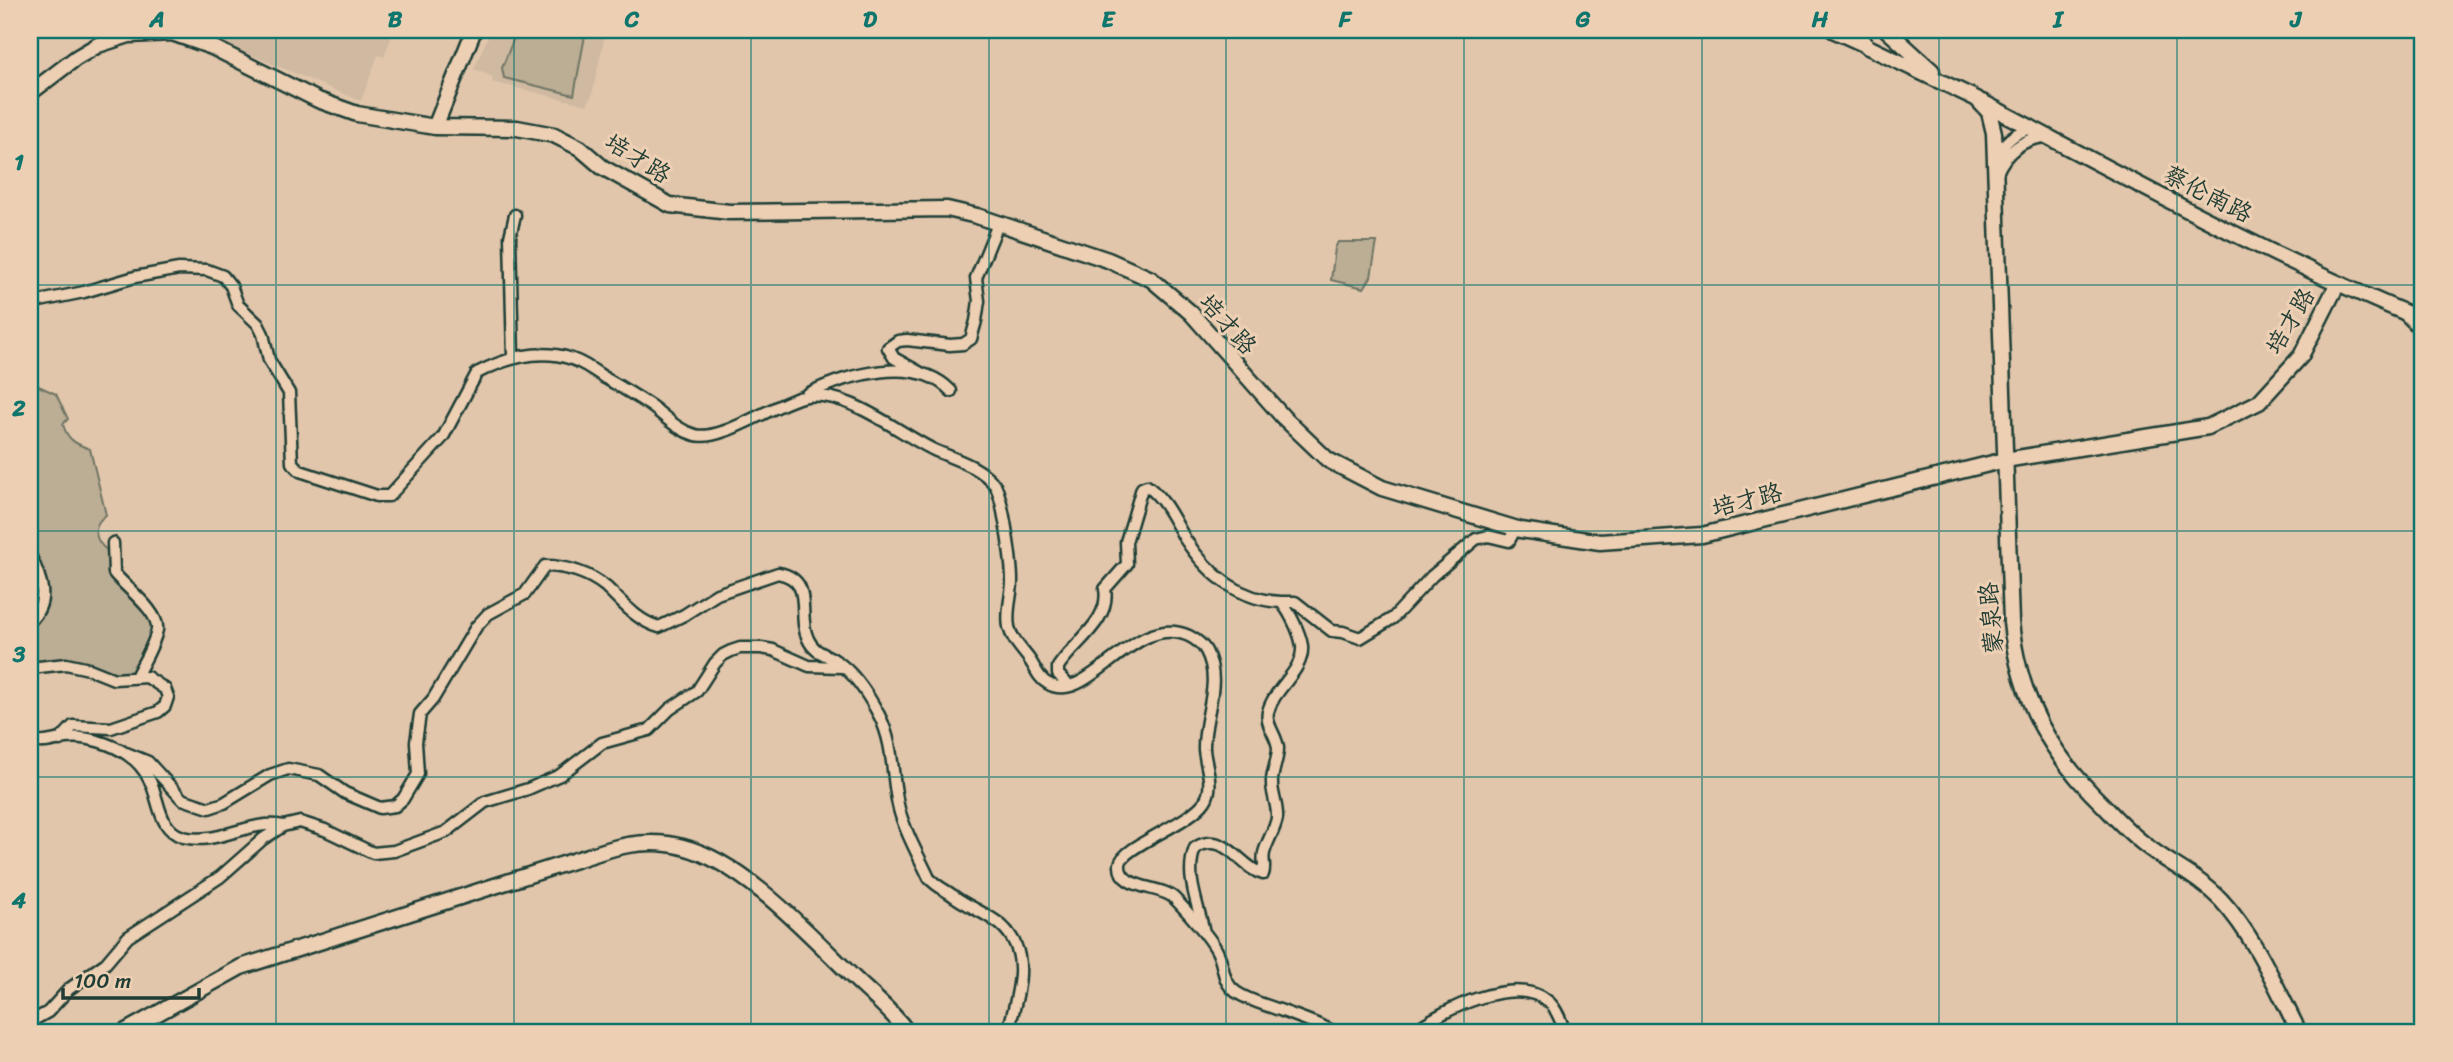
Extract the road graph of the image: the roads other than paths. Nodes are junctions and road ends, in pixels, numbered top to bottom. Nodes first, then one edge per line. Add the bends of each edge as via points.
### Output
1 (474, 30) edge
2 (1833, 30) edge
3 (1855, 30) edge
4 (1887, 30) edge
5 (1868, 47) junction
6 (30, 93) edge
7 (1977, 99) junction
8 (435, 128) junction
9 (2032, 128) junction
10 (2049, 137) junction
11 (1995, 169) junction
12 (515, 215) dead end
13 (998, 224) junction
14 (2338, 283) junction
15 (30, 303) edge
16 (2400, 310) junction
17 (2423, 320) edge
18 (2423, 333) edge
19 (513, 358) junction
20 (921, 373) junction
21 (951, 390) dead end
22 (800, 397) junction
23 (2005, 460) junction
24 (1516, 528) junction
25 (113, 543) dead end
26 (30, 555) edge
27 (1281, 602) junction
28 (30, 621) edge
29 (842, 667) junction
30 (30, 668) edge
31 (136, 677) junction
32 (1068, 685) junction
33 (30, 740) edge
34 (60, 740) junction
35 (126, 753) junction
36 (283, 826) junction
37 (1204, 933) junction
38 (30, 1022) edge
39 (124, 1032) edge
40 (907, 1032) edge
41 (1008, 1032) edge
42 (1335, 1032) edge
43 (1413, 1032) edge
44 (1565, 1032) edge
45 (2299, 1032) edge

1 - 8 street
2 - 5 street
3 - 5 street
4 - 7 street via 1927,67
5 - 7 street
6 - 8 street, 培才路 via 98,45 129,35 172,33 212,47 318,100 357,114
7 - 9 street, 蔡伦南路
7 - 11 street, 蒙泉路 via 1992,119
8 - 13 street, 培才路 via 517,128 554,135 670,205 729,212 947,209
9 - 10 street, 蔡伦南路
9 - 11 street via 2008,139
10 - 11 street via 2015,148
10 - 14 street, 蔡伦南路
11 - 23 street, 蒙泉路
12 - 19 street via 510,237
13 - 20 street via 976,278 979,301 971,338 950,345 898,341 888,348 894,358
13 - 24 street, 培才路 via 1151,279 1191,313 1283,417 1328,460 1382,488
14 - 16 street, 蔡伦南路
14 - 23 street, 培才路 via 2301,356 2259,402 2208,427
15 - 19 street via 179,270 206,270 223,276 238,305 258,324 269,360 289,393 292,463 300,471 377,496 389,496 443,437 477,373
16 - 17 street, 蔡伦南路
16 - 18 street
19 - 22 street via 547,353 575,359 641,399 675,426 701,437
20 - 21 street
20 - 22 street via 872,373
22 - 32 street via 847,404 958,460 994,484 1001,498 1012,579 1009,625 1014,640 1048,685
23 - 24 street, 培才路 via 1702,535 1600,542
23 - 45 street, 蒙泉路 via 2013,640 2040,726 2080,783 2133,835 2194,877 2229,909 2257,949
24 - 27 street via 1509,541 1488,536 1476,539 1432,576 1393,618 1360,638 1332,631 1295,603
25 - 31 street via 114,573 150,610 158,628
26 - 28 street via 43,592
27 - 32 street via 1257,600 1222,582 1147,486 1142,488 1126,542 1127,564 1105,589 1106,606 1099,619 1058,667
27 - 37 street via 1302,648 1297,667 1275,694 1268,713 1278,749 1272,782 1277,817 1263,857 1265,870 1257,873 1225,848 1206,844 1195,848 1191,874
29 - 35 street via 812,647 805,633 803,596 786,574 717,594 659,627 628,610 596,580 571,569 545,566 525,594 494,610 476,627 419,714 418,774 395,806 380,808 345,793 320,775 288,769 209,808 182,799 148,762
29 - 36 street via 809,666 761,648 731,651 715,663 697,691 649,730 602,743 560,775 485,802 446,832 394,851 373,853 300,822
29 - 41 street via 867,695 887,732 899,809 929,877 999,923 1015,946 1020,989
30 - 31 street via 66,664 114,679
31 - 34 street via 147,677 165,689 165,706 111,728 73,726
32 - 37 street via 1086,679 1150,634 1182,633 1198,640 1207,652 1213,694 1204,750 1209,776 1205,801 1178,824 1131,849 1120,864 1127,879 1172,895
33 - 34 street
34 - 35 street via 82,738
35 - 36 street via 149,777 162,817 173,833 195,839
36 - 38 street via 220,877 128,937 106,963
37 - 42 street via 1217,951 1224,979 1239,994
39 - 40 street via 242,967 623,845 660,843 702,853 735,872 806,932
43 - 44 street via 1477,998 1516,990 1549,1002

